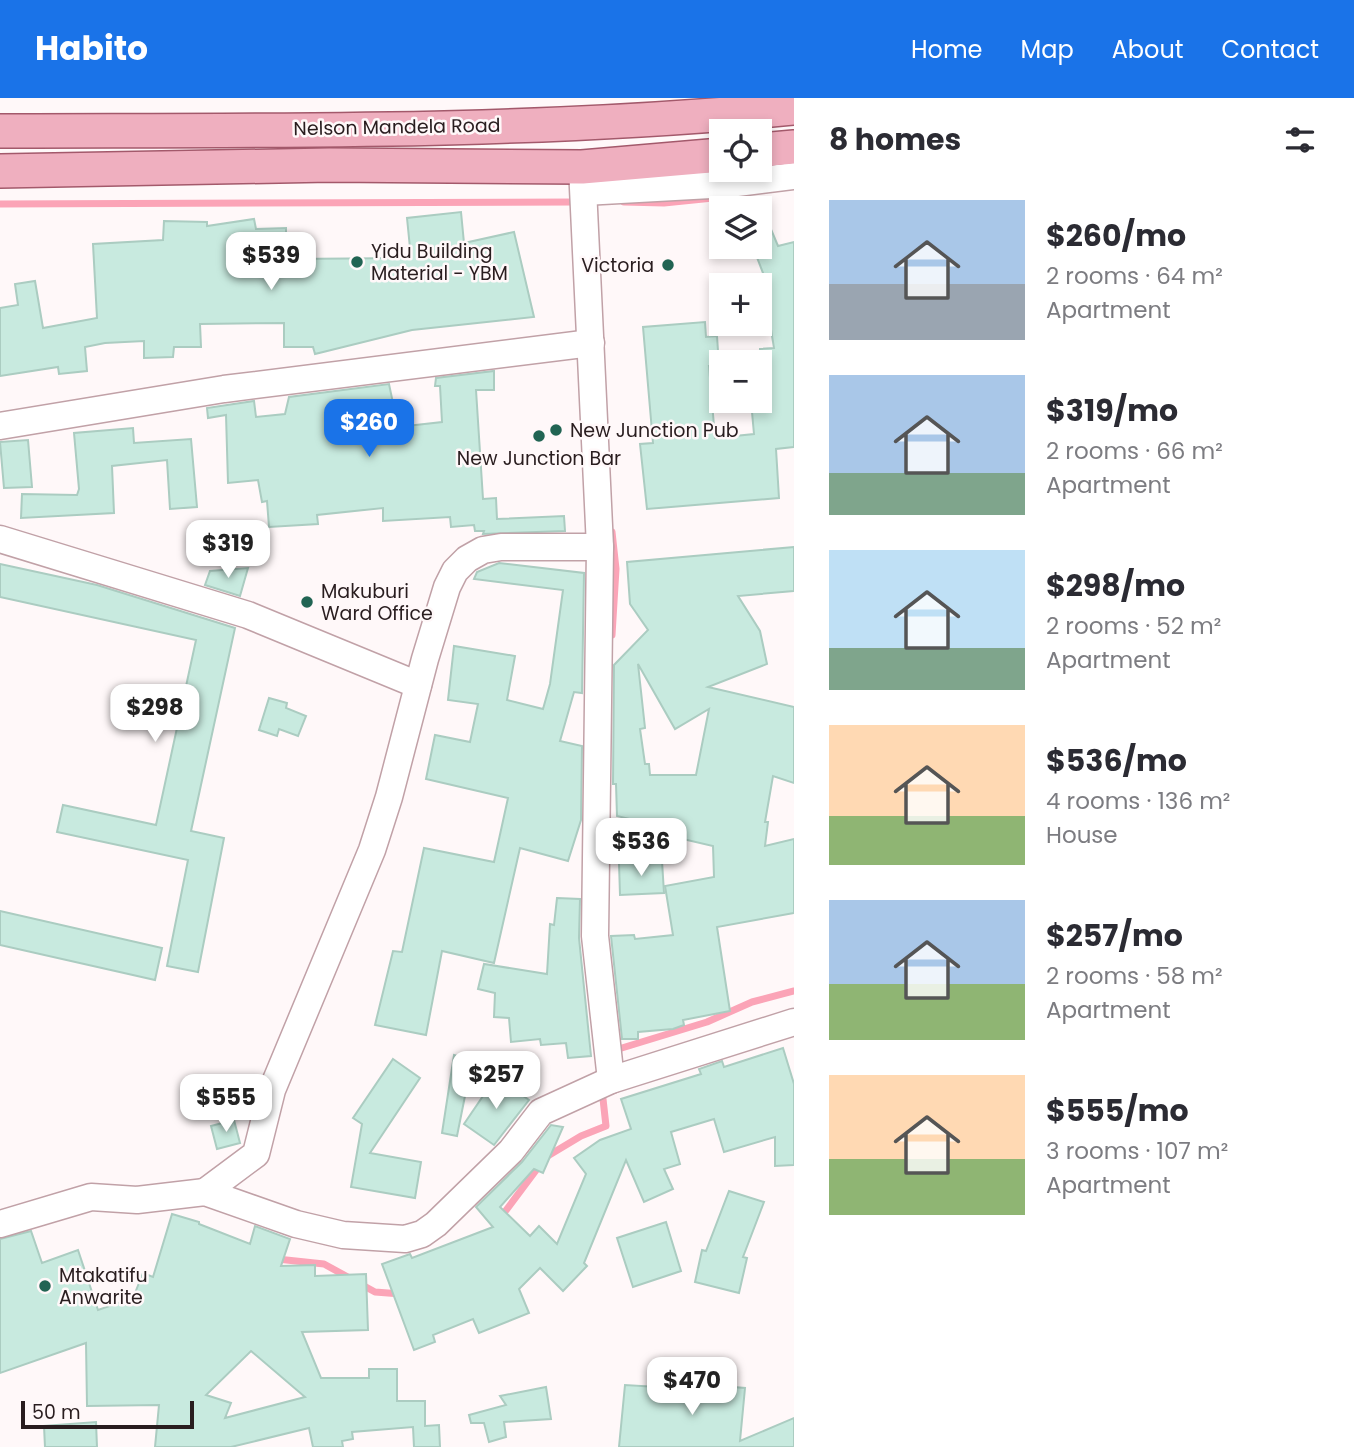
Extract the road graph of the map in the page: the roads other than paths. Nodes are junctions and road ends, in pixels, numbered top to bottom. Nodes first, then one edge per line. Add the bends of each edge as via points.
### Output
1 (794, 108) edge
2 (0, 131) edge
3 (794, 147) edge
4 (772, 149) edge
5 (709, 157) edge
6 (0, 171) edge
7 (794, 176) edge
8 (583, 180) junction
9 (591, 343) junction
10 (0, 426) edge
11 (0, 539) edge
12 (600, 547) junction
13 (418, 685) junction
14 (794, 1022) edge
15 (611, 1080) junction
16 (205, 1192) junction
17 (0, 1224) edge

1 - 2 main road, Nelson Mandela Road via 661,121 333,130
3 - 4 main road
5 - 8 main road, Nelson Mandela Road
6 - 8 main road, Nelson Mandela Road via 330,165
7 - 8 street via 729,184
8 - 9 street
9 - 10 street via 224,389
9 - 12 street
11 - 13 street via 248,615
12 - 13 street via 501,547 467,559 447,587
12 - 15 street via 595,936
13 - 16 street via 372,850 272,1090 256,1154
14 - 15 street
15 - 16 street via 541,1112 511,1151 436,1224 405,1239 343,1235 296,1224
16 - 17 street via 137,1200 91,1197

